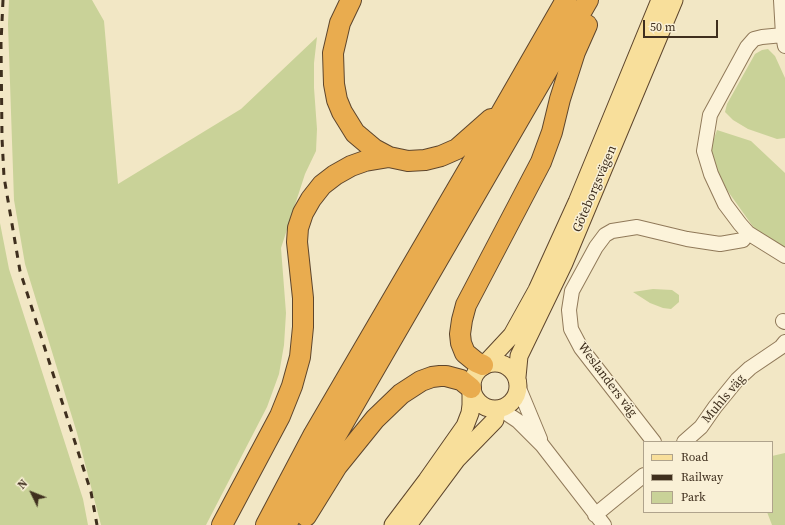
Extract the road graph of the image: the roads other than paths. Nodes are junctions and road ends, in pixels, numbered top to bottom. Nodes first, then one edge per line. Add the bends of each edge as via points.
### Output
1 (351, 0) edge
2 (566, 0) edge
3 (588, 0) edge
4 (598, 0) edge
5 (660, 0) edge
6 (674, 0) edge
7 (781, 0) edge
8 (784, 40) edge
9 (505, 107) junction
10 (389, 157) junction
11 (748, 232) junction
12 (785, 256) edge
13 (785, 342) edge
14 (484, 365) junction
15 (517, 382) junction
16 (471, 390) junction
17 (498, 409) junction
18 (653, 441) edge
19 (685, 441) edge
20 (542, 445) junction
21 (452, 456) junction
22 (643, 476) edge
23 (600, 520) edge
24 (222, 525) edge
25 (266, 525) edge
26 (286, 525) edge
27 (300, 525) edge
28 (392, 525) edge
29 (408, 525) edge

1 - 10 highway via 340,23 333,53 335,92 342,112 355,133 374,149
2 - 9 highway
3 - 26 highway
4 - 14 highway via 575,52 541,162 466,305 460,334 462,348 471,358
5 - 14 main road, Göteborgsvägen via 574,208 537,290 512,335
6 - 15 main road, Göteborgsvägen via 567,256 519,356
7 - 8 street
8 - 11 street via 762,37 754,39 747,47 710,115 704,151 711,174 724,204
9 - 10 highway via 463,144 441,156 425,160
9 - 25 highway via 314,434
10 - 24 highway via 365,161 335,175 322,185 303,214 297,242 304,328 300,357 280,416
11 - 12 street
11 - 18 street, Weslanders väg via 743,240 720,244 637,227 612,231 605,235 596,247 572,291 569,310 571,329 581,348
13 - 19 street, Muhls väg via 737,380 701,427
14 - 15 main road via 496,362 505,364 512,370
14 - 16 main road, Göteborgsvägen via 473,377
15 - 17 main road, Göteborgsvägen via 514,400
15 - 20 street
16 - 17 main road via 475,399 483,406
16 - 21 main road, Göteborgsvägen via 464,404
16 - 27 highway via 461,380 440,376 421,381 401,394 375,419 337,466
17 - 20 street via 518,421
17 - 21 main road, Göteborgsvägen via 483,418
20 - 23 street
21 - 28 main road, Göteborgsvägen
21 - 29 main road, Göteborgsvägen
22 - 23 street

